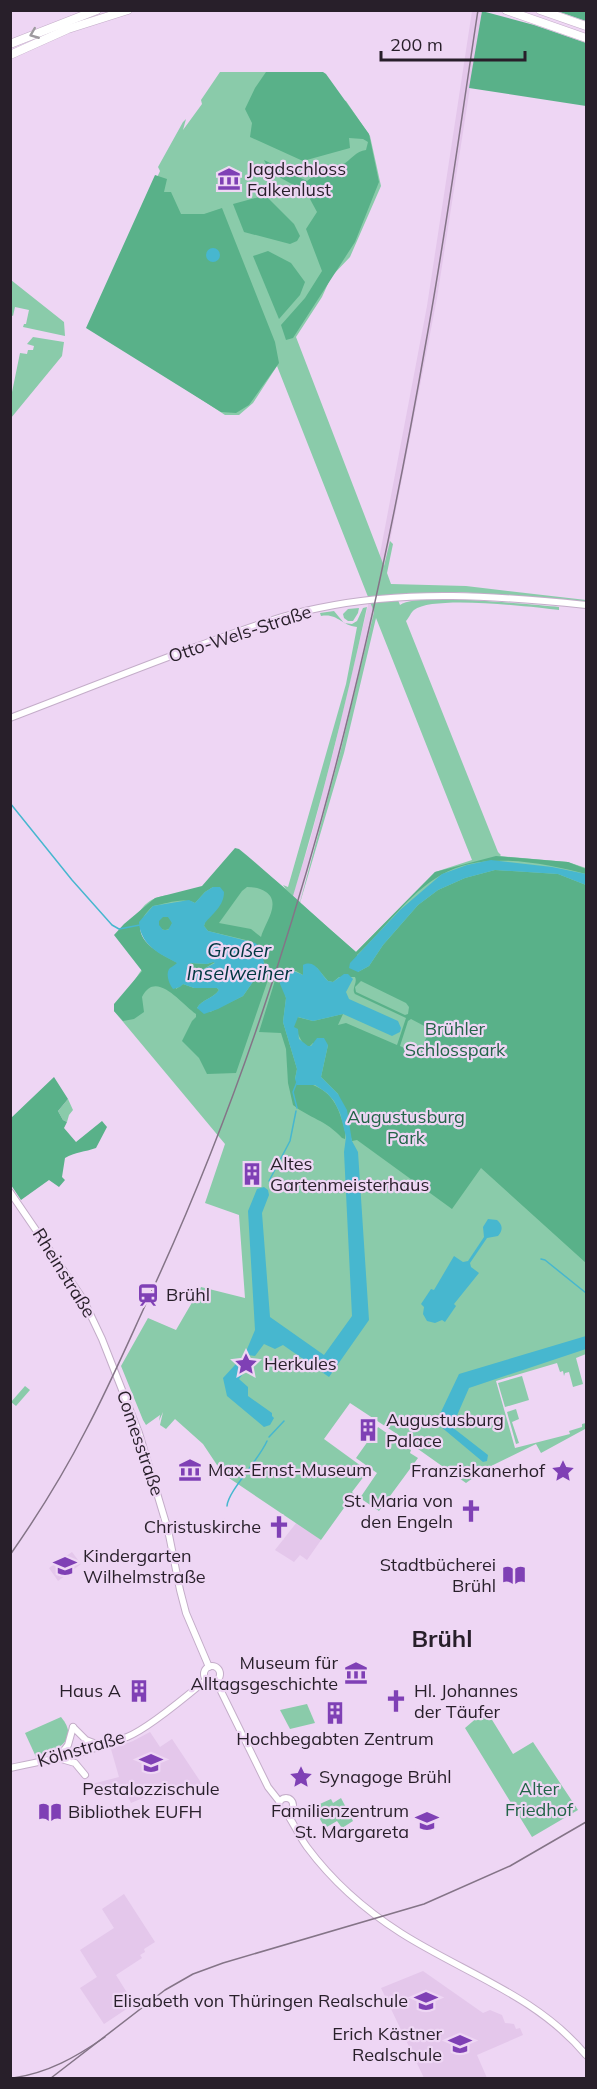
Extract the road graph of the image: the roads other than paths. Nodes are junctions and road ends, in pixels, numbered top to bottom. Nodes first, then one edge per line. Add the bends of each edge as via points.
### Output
1 (97, 10) edge
2 (128, 10) edge
3 (506, 10) edge
4 (540, 10) edge
5 (586, 26) edge
6 (586, 38) edge
7 (10, 44) edge
8 (10, 55) edge
9 (586, 605) edge
10 (10, 718) edge
11 (10, 1192) edge
12 (110, 1358) joint
13 (209, 1667) junction
14 (206, 1680) junction
15 (216, 1681) junction
16 (100, 1746) junction
17 (57, 1758) junction
18 (10, 1768) edge
19 (85, 1775) dead end
20 (279, 1802) junction
21 (286, 1812) junction
22 (586, 2055) edge

1 -> 7 highway
2 - 8 highway via 68,29
3 - 6 highway
4 - 5 highway
9 - 10 main road, Otto-Wels-Straße via 429,595 322,607 225,636
11 - 12 main road, Rheinstraße via 83,1299
12 - 13 main road, Comesstraße via 165,1517 186,1612
13 - 14 main road via 204,1672
13 - 15 main road via 219,1671
14 - 15 main road
14 - 16 main road, Kölnstraße via 133,1735
15 - 20 main road via 264,1780
16 - 17 main road, Kölnstraße
16 - 17 main road via 86,1740 73,1727 68,1745
17 - 18 main road, Kölnstraße
17 - 19 main road via 75,1763
20 - 21 main road via 280,1809
20 - 21 main road via 285,1798 292,1801 292,1809
21 - 22 main road via 319,1862 360,1903 423,1946 536,2008

